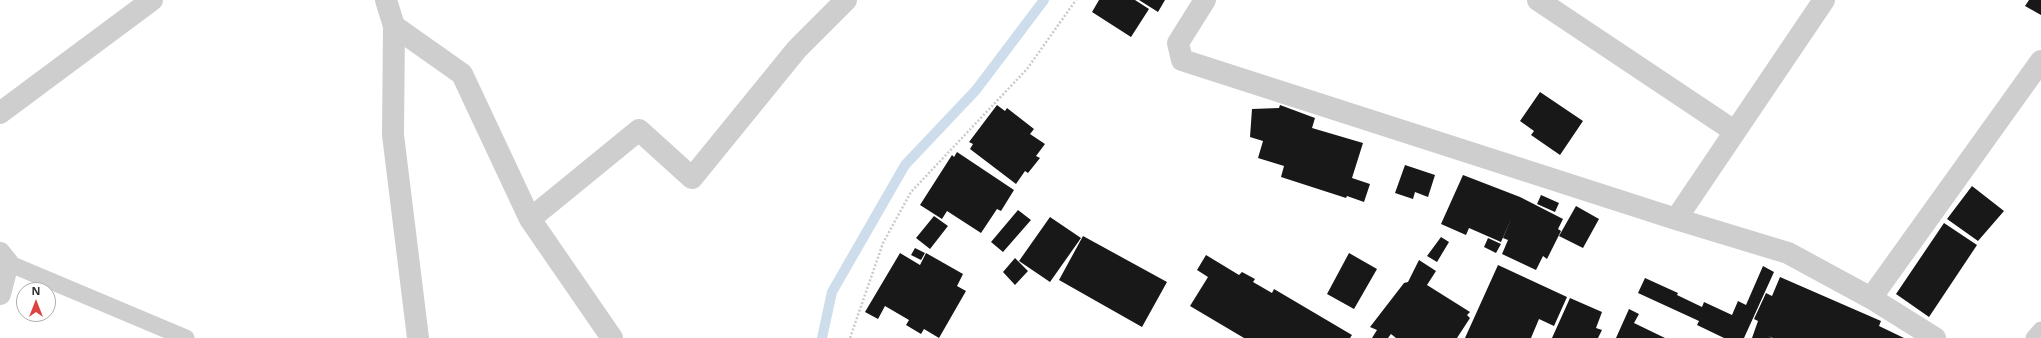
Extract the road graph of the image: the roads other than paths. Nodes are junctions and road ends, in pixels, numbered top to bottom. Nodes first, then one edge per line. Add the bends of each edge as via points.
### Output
1 (152, 0) edge
2 (386, 0) edge
3 (846, 0) edge
4 (1205, 0) edge
5 (1538, 0) edge
6 (1824, 0) edge
7 (394, 26) junction
8 (2041, 60) edge
9 (0, 113) edge
10 (1734, 131) junction
11 (530, 219) junction
12 (1676, 219) junction
13 (4, 258) edge
14 (0, 294) edge
15 (1871, 298) junction
16 (2041, 330) edge
17 (186, 338) edge
18 (418, 338) edge
19 (612, 338) edge
20 (1935, 338) edge
21 (2034, 338) edge

1 - 9 street
2 - 7 street
3 - 11 street via 796,49 692,178 639,130
4 - 12 street via 1178,43 1182,60
5 - 10 street
6 - 10 street
7 - 11 street via 462,74
7 - 18 street via 393,135
8 - 15 street
10 - 12 street
11 - 19 street
12 - 15 street via 1788,253
13 - 14 street
13 - 17 lane
15 - 20 street
16 - 21 lane

